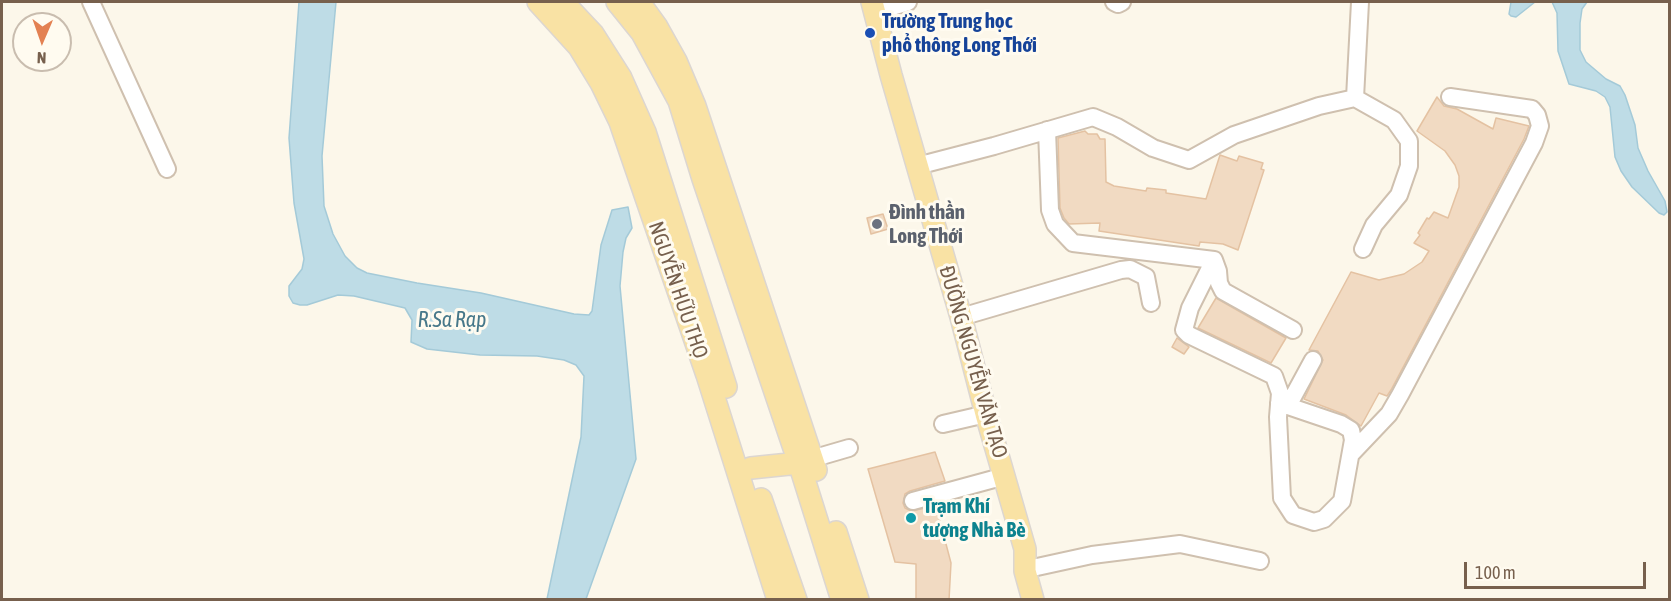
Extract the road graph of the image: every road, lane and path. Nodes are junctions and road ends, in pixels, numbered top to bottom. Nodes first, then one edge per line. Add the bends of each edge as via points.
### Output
1 (91, 2) edge
2 (538, 2) edge
3 (563, 2) edge
4 (617, 2) edge
5 (639, 2) edge
6 (908, 2) edge
7 (1114, 2) edge
8 (1122, 2) edge
9 (1360, 2) edge
10 (873, 7) edge
11 (1450, 97) dead end
12 (1355, 98) junction
13 (1047, 130) junction
14 (917, 166) junction
15 (167, 170) dead end
16 (1363, 249) dead end
17 (1214, 260) junction
18 (681, 272) junction
19 (1151, 303) dead end
20 (961, 317) junction
21 (1293, 330) dead end
22 (1313, 360) dead end
23 (781, 387) junction
24 (1284, 405) junction
25 (986, 414) junction
26 (943, 424) dead end
27 (849, 448) dead end
28 (1351, 454) junction
29 (806, 461) junction
30 (751, 468) junction
31 (1005, 476) junction
32 (913, 501) dead end
33 (1025, 549) junction
34 (1260, 561) dead end
35 (1037, 567) junction
36 (778, 600) edge
37 (796, 600) edge
38 (842, 600) edge
39 (858, 600) edge
40 (1033, 600) edge
41 (1046, 600) edge

1 - 15 street
2 - 18 main road, NGUYỄN HỮU THỌ via 579,47 606,92
3 - 18 main road, NGUYỄN HỮU THỌ via 593,34 621,78 645,132
4 - 23 main road via 642,33 679,102 706,190
5 - 23 main road via 676,61 695,106
6 - 10 street
7 - 8 street
9 - 12 street
10 - 14 main road, ĐƯỜNG NGUYỄN VĂN TẠO
11 - 28 street via 1532,109 1540,126 1400,395 1389,414
12 - 13 street via 1234,135 1189,160 1153,148 1093,117
12 - 16 street via 1394,120 1409,141 1409,166 1399,195 1374,225
13 - 14 street
13 - 17 street via 1050,210 1055,224 1073,243
14 - 20 main road, ĐƯỜNG NGUYỄN VĂN TẠO
17 - 21 street via 1223,291
17 - 24 street via 1190,308 1184,330 1274,376
18 - 30 main road, NGUYỄN HỮU THỌ
18 - 36 main road, NGUYỄN HỮU THỌ
19 - 20 street via 1146,277 1130,269
20 - 25 main road, ĐƯỜNG NGUYỄN VĂN TẠO
22 - 24 street
23 - 29 main road
24 - 28 street via 1351,430
24 - 28 street via 1278,417 1282,498 1293,515 1314,522 1324,519 1342,501
25 - 26 street
25 - 31 main road, ĐƯỜNG NGUYỄN VĂN TẠO
27 - 29 street
29 - 30 main road
29 - 38 main road
29 - 39 main road
30 - 37 main road, NGUYỄN HỮU THỌ
31 - 32 street
31 - 33 main road, ĐƯỜNG NGUYỄN VĂN TẠO
33 - 35 main road, ĐƯỜNG NGUYỄN VĂN TẠO
33 - 40 main road, ĐƯỜNG NGUYỄN VĂN TẠO via 1025,571
34 - 35 street via 1180,544 1092,555
35 - 41 main road, ĐƯỜNG NGUYỄN VĂN TẠO

